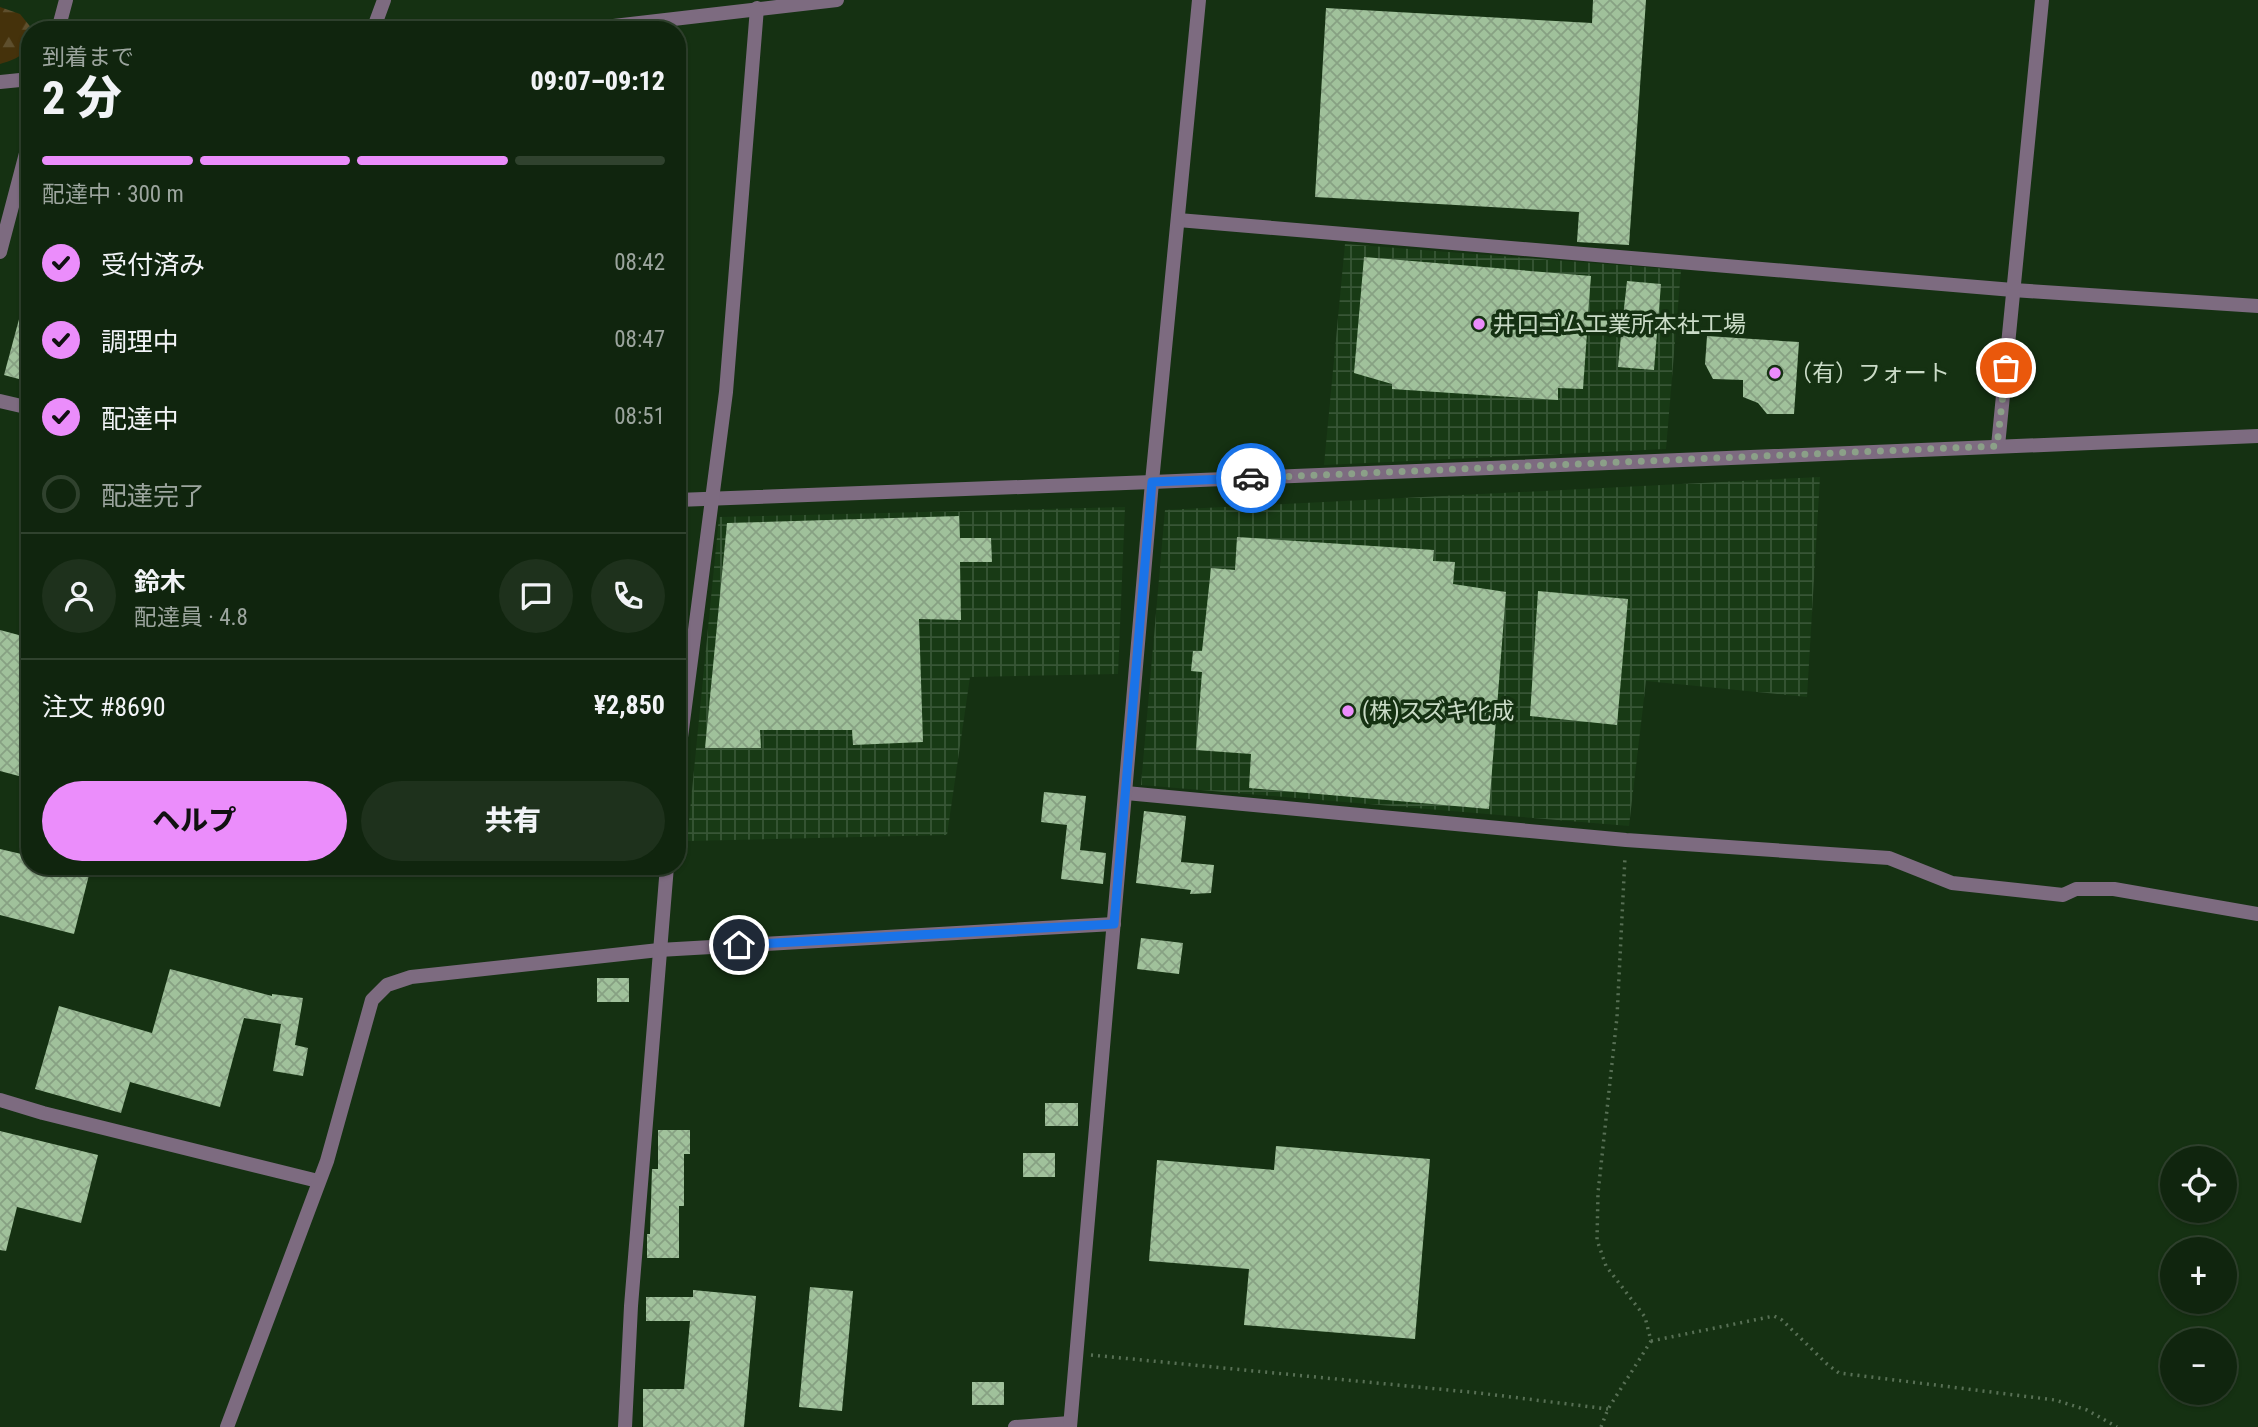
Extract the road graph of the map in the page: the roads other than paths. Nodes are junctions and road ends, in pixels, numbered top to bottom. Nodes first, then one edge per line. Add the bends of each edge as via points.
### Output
1 (66, 0) edge
2 (384, 0) edge
3 (837, 0) edge
4 (1199, 0) edge
5 (2042, 0) edge
6 (757, 8) junction
7 (60, 21) edge
8 (376, 21) edge
9 (666, 21) edge
10 (21, 80) edge
11 (0, 82) edge
12 (21, 172) edge
13 (1178, 220) junction
14 (0, 252) edge
15 (2014, 290) junction
16 (2258, 306) edge
17 (0, 401) edge
18 (21, 406) edge
19 (2258, 436) edge
20 (1997, 446) junction
21 (1152, 482) junction
22 (686, 500) edge
23 (712, 500) junction
24 (686, 699) edge
25 (1126, 793) junction
26 (666, 875) edge
27 (2258, 914) edge
28 (1114, 924) junction
29 (659, 950) junction
30 (0, 1100) edge
31 (318, 1181) junction
32 (1070, 1425) edge
33 (227, 1427) edge
34 (625, 1427) edge
35 (1015, 1427) edge

1 - 7 street
2 - 8 street
3 - 6 street
4 - 13 street
5 - 15 street
6 - 9 street
6 - 23 street via 729,366
10 - 11 street
12 - 14 street
13 - 15 street
13 - 21 street
15 - 16 street
15 - 20 street
17 - 18 street
19 - 20 street
20 - 21 street
21 - 23 street
21 - 25 street
22 - 23 street
23 - 24 street
25 - 27 street via 1626,840 1889,858 1952,883 2063,895 2076,889 2115,889
25 - 28 street
26 - 29 street
28 - 29 street
28 - 32 street
29 - 31 street via 411,977 387,985 372,1000
29 - 34 street
30 - 31 street
31 - 33 street
32 - 35 street

